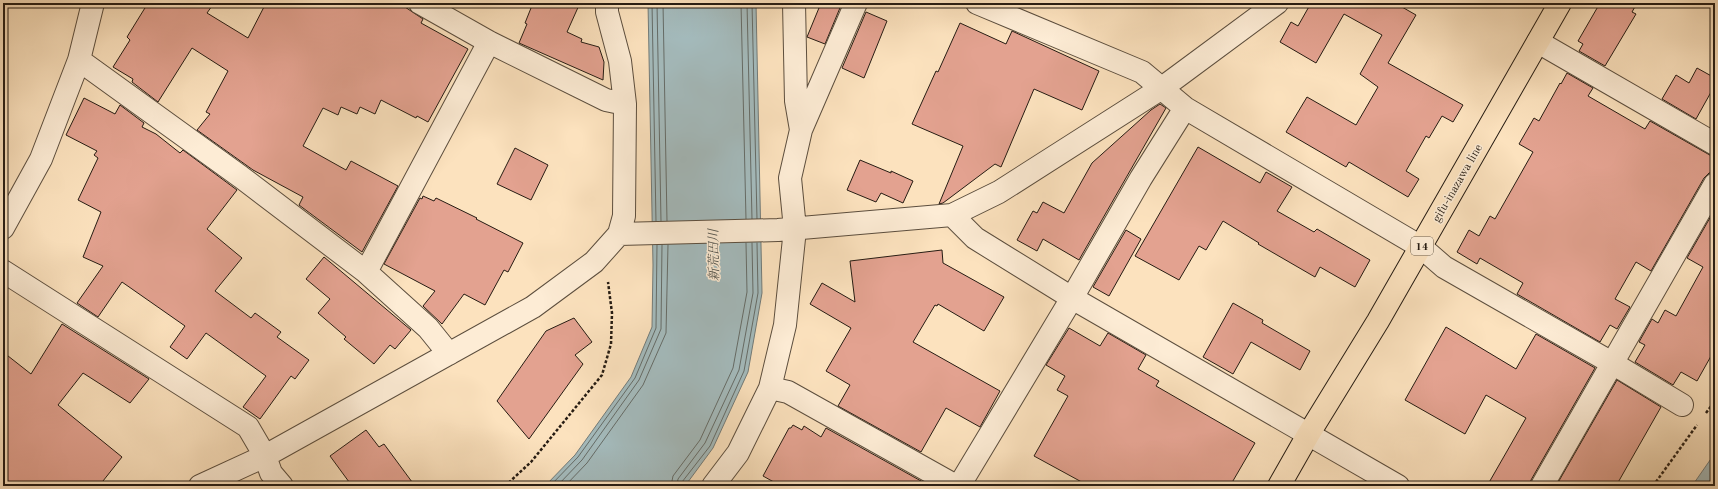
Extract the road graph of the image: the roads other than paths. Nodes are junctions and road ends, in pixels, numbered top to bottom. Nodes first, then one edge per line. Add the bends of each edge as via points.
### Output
1 (93, 3) edge
2 (420, 3) edge
3 (607, 3) edge
4 (794, 3) edge
5 (856, 3) edge
6 (978, 3) edge
7 (1277, 3) edge
8 (1560, 3) edge
9 (489, 42) junction
10 (1538, 42) junction
11 (79, 60) junction
12 (1162, 88) junction
13 (625, 104) junction
14 (1185, 108) junction
15 (801, 130) junction
16 (1715, 144) edge
17 (1715, 184) edge
18 (952, 215) junction
19 (3, 228) edge
20 (786, 229) junction
21 (619, 234) junction
22 (1421, 247) junction
23 (3, 271) edge
24 (366, 272) junction
25 (1072, 298) junction
26 (449, 354) junction
27 (1612, 363) junction
28 (770, 388) junction
29 (1682, 405) dead end
30 (1308, 435) junction
31 (265, 456) junction
32 (200, 486) edge
33 (282, 486) edge
34 (713, 486) edge
35 (956, 486) edge
36 (959, 486) edge
37 (1279, 486) edge
38 (1398, 486) edge
39 (1542, 486) edge

1 - 11 street
2 - 9 street
3 - 13 street via 620,61
4 - 15 street via 796,101
5 - 15 street
6 - 12 street via 1142,72
7 - 12 street
8 - 10 main road, gifu-inazawa line / 14
9 - 13 street via 606,100
9 - 24 street
10 - 16 street
10 - 22 main road, gifu-inazawa line / 14
11 - 19 street via 41,159
11 - 24 street via 241,177
12 - 14 street
12 - 18 street via 999,192
13 - 21 street via 624,216
14 - 22 street
14 - 25 street
15 - 20 street via 790,178
17 - 27 street
18 - 20 street
18 - 25 street via 974,238
20 - 21 street
20 - 28 street via 785,325
21 - 26 street via 594,262 533,307
22 - 27 street via 1444,267
22 - 30 main road, gifu-inazawa line / 14
23 - 31 street via 248,427
24 - 26 street via 428,328
25 - 30 street
25 - 36 street
26 - 31 street
27 - 29 street
27 - 39 street
28 - 34 street via 738,453
28 - 35 street via 788,392
30 - 37 main road, gifu-inazawa line / 14
30 - 38 street
31 - 32 street
31 - 33 street via 271,473

